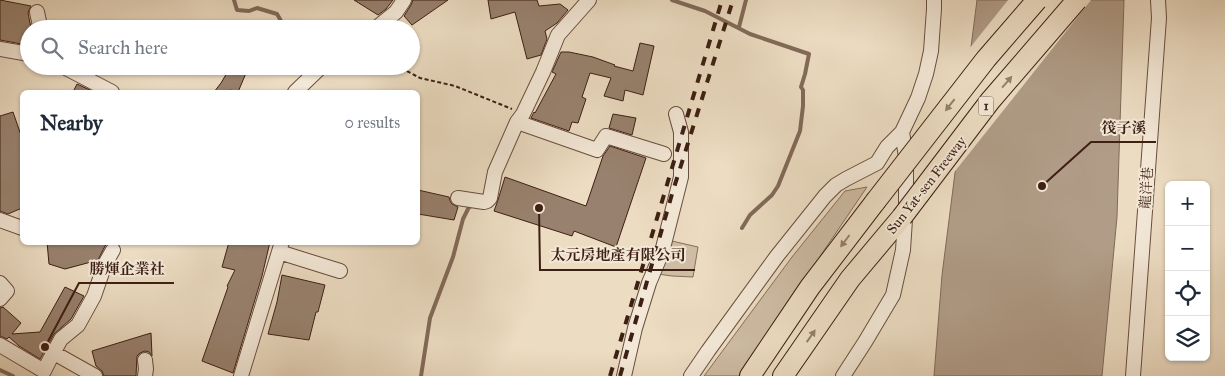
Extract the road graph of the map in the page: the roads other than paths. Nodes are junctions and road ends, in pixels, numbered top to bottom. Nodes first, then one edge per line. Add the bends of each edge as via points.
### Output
1 (404, 0) edge
2 (589, 0) edge
3 (934, 0) edge
4 (1037, 0) edge
5 (1077, 0) edge
6 (1158, 0) edge
7 (37, 12) dead end
8 (39, 20) edge
9 (386, 20) edge
10 (0, 49) edge
11 (20, 52) edge
12 (79, 75) edge
13 (313, 75) edge
14 (108, 90) edge
15 (297, 90) edge
16 (676, 114) dead end
17 (520, 118) junction
18 (902, 132) junction
19 (664, 154) dead end
20 (458, 198) dead end
21 (0, 220) edge
22 (20, 227) edge
23 (280, 247) edge
24 (113, 250) dead end
25 (340, 271) dead end
26 (0, 283) edge
27 (0, 299) edge
28 (0, 344) edge
29 (54, 353) junction
30 (145, 360) dead end
31 (95, 376) edge
32 (145, 376) edge
33 (241, 376) edge
34 (624, 376) edge
35 (691, 376) edge
36 (750, 376) edge
37 (783, 376) edge
38 (843, 376) edge
39 (1132, 376) edge

1 - 9 street
2 - 17 street via 558,35
3 - 18 street via 926,74
4 -> 36 highway, 1, bridge via 986,59 810,287
37 -> 5 highway, Sun Yat-sen Freeway / 1, bridge via 850,279 902,218 990,101
6 - 39 street, 龍洋巷
7 - 8 street
10 - 11 street
12 - 14 street
13 - 15 street
16 - 34 street via 681,132 681,176 662,252 635,328
17 - 19 street via 597,150 606,136
17 - 20 street via 495,172 488,201
18 - 35 street via 877,163 836,185 826,196 777,256
18 - 38 street via 906,157 906,204 902,250 893,295
21 - 22 street
23 - 25 street
23 - 33 street
24 - 29 street via 78,325 61,339
26 - 27 street via 7,291
28 - 29 street via 44,371
29 - 31 street
30 - 32 street

